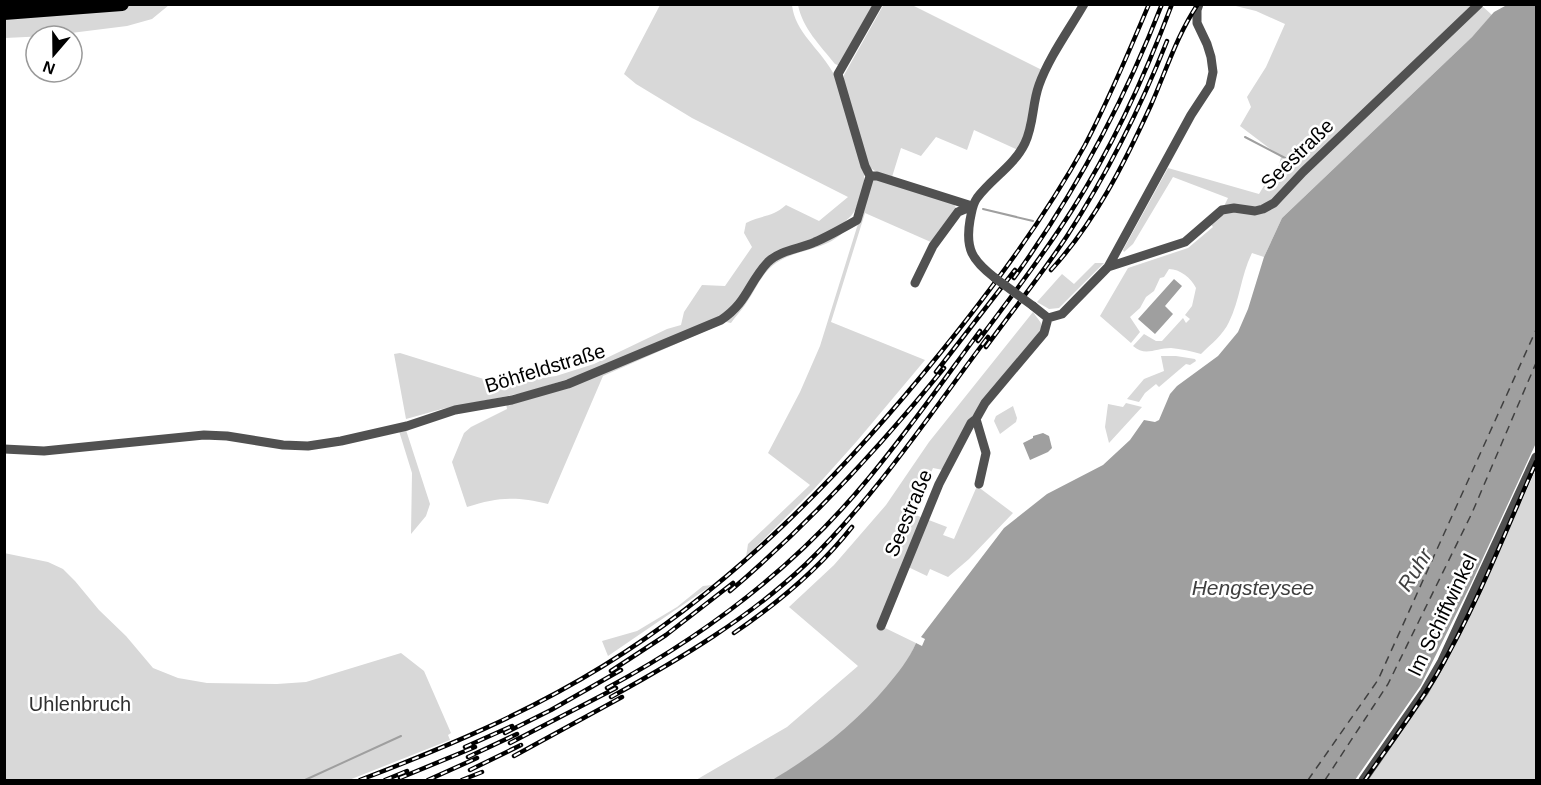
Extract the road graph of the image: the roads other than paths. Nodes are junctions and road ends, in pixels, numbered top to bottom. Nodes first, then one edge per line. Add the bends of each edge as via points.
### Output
1 (77, 4) edge
2 (122, 4) edge
3 (878, 4) edge
4 (1084, 4) edge
5 (1199, 4) edge
6 (1479, 4) edge
7 (4, 11) edge
8 (870, 176) junction
9 (972, 206) junction
10 (1108, 267) junction
11 (915, 283) dead end
12 (1048, 318) junction
13 (976, 419) junction
14 (4, 449) edge
15 (1536, 457) edge
16 (979, 484) dead end
17 (881, 626) dead end
18 (1363, 780) edge

1 - 7 highway
2 - 7 highway
3 - 8 street via 838,74
4 - 9 street via 1039,84 1030,131 1020,153
5 - 10 street, Seestraße via 1197,23 1211,57 1210,86
6 - 10 street, Seestraße via 1274,203 1255,211 1222,210 1185,242
8 - 9 street
8 - 14 street, Böhfeldstraße via 856,220 768,262 742,302 721,320 568,384 323,445 283,445 204,435 52,451
9 - 11 street via 958,213 933,246
9 - 12 street, bridge via 969,245 979,266
10 - 12 street, Seestraße via 1062,314
12 - 13 street, Seestraße via 1044,333
13 - 16 street via 986,453
13 - 17 street, Seestraße via 970,423 939,484
15 - 18 street, Im Schiffwinkel via 1442,661

